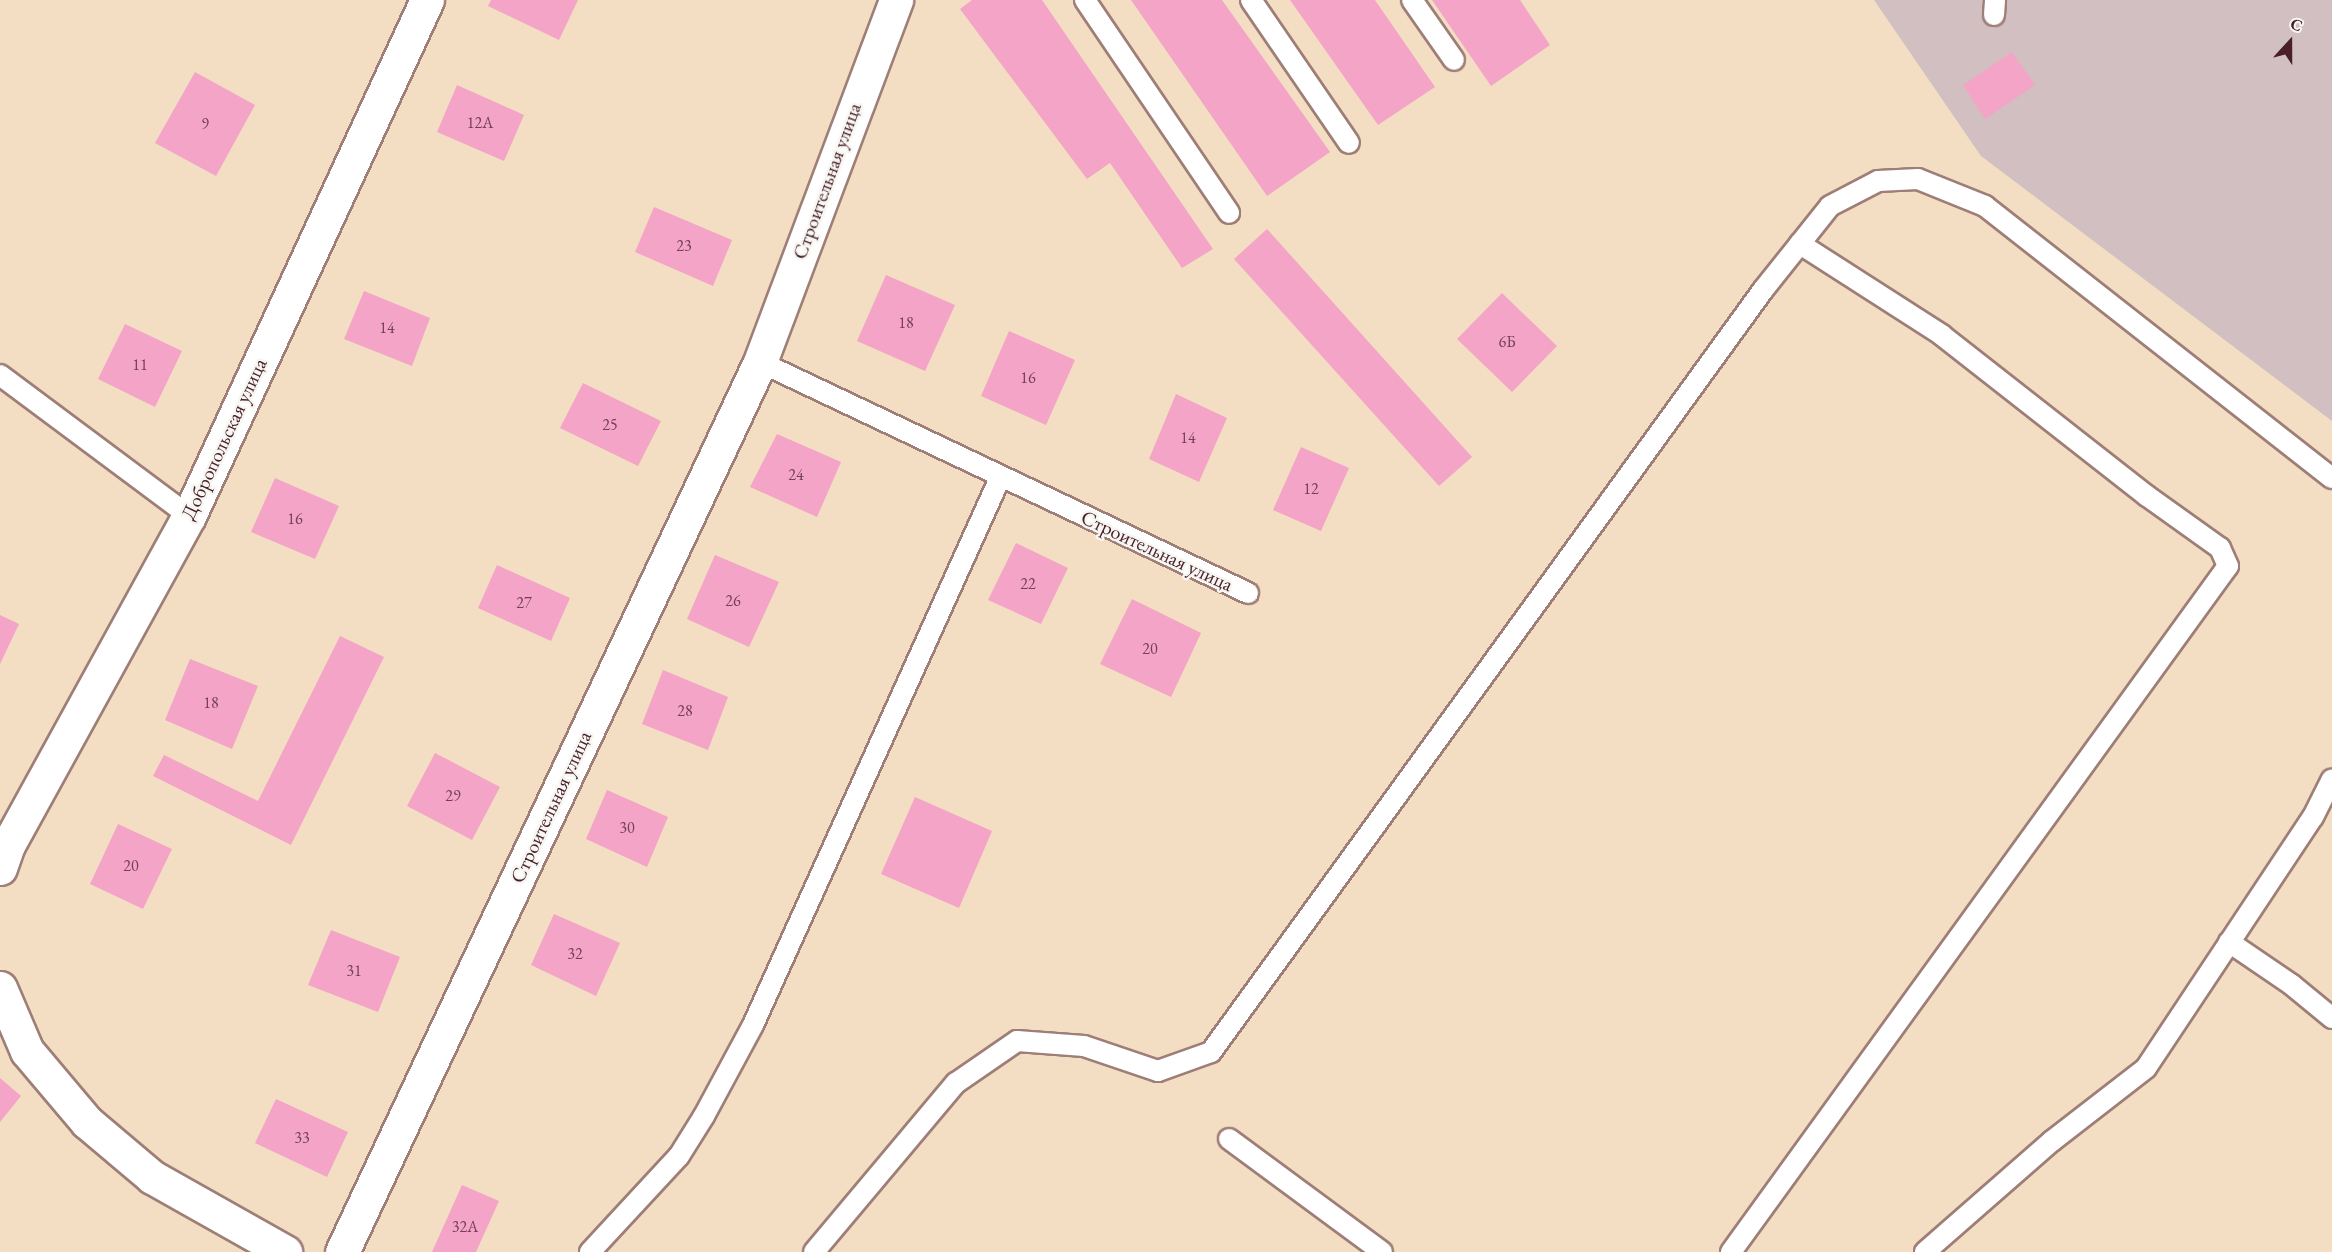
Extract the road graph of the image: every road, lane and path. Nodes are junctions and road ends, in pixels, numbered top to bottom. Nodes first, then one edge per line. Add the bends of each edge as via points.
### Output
1 (428, 0) edge
2 (896, 0) edge
3 (1085, 0) edge
4 (1251, 0) edge
5 (1413, 0) edge
6 (1454, 60) dead end
7 (1349, 143) dead end
8 (1229, 213) dead end
9 (1800, 244) junction
10 (760, 362) junction
11 (0, 375) edge
12 (1000, 478) junction
13 (2332, 478) edge
14 (189, 516) junction
15 (1248, 593) dead end
16 (2332, 779) edge
17 (0, 868) edge
18 (2229, 942) junction
19 (0, 988) edge
20 (2332, 1018) edge
21 (1229, 1139) dead end
22 (285, 1252) edge
23 (342, 1252) edge
24 (590, 1252) edge
25 (814, 1252) edge
26 (1382, 1252) edge
27 (1731, 1252) edge
28 (1925, 1252) edge

1 - 14 street, Добропольская улица
2 - 10 street, Строительная улица
3 - 8 lane
4 - 7 lane
5 - 6 lane
9 - 13 lane via 1830,206 1878,181 1918,179 1985,206
9 - 25 lane via 1211,1052 1158,1071 1084,1046 1017,1041 956,1083
9 - 27 lane via 1942,335 2147,496 2220,548 2228,567
10 - 12 lane, Строительная улица
10 - 23 street, Строительная улица
11 - 14 lane
12 - 15 lane, Строительная улица
12 - 24 lane via 748,1035 679,1156
14 - 17 street, Добропольская улица via 8,845
16 - 18 lane via 2313,817
18 - 20 lane
18 - 28 lane via 2146,1068 2052,1141
19 - 22 street via 27,1051 87,1122 152,1177
21 - 26 lane

